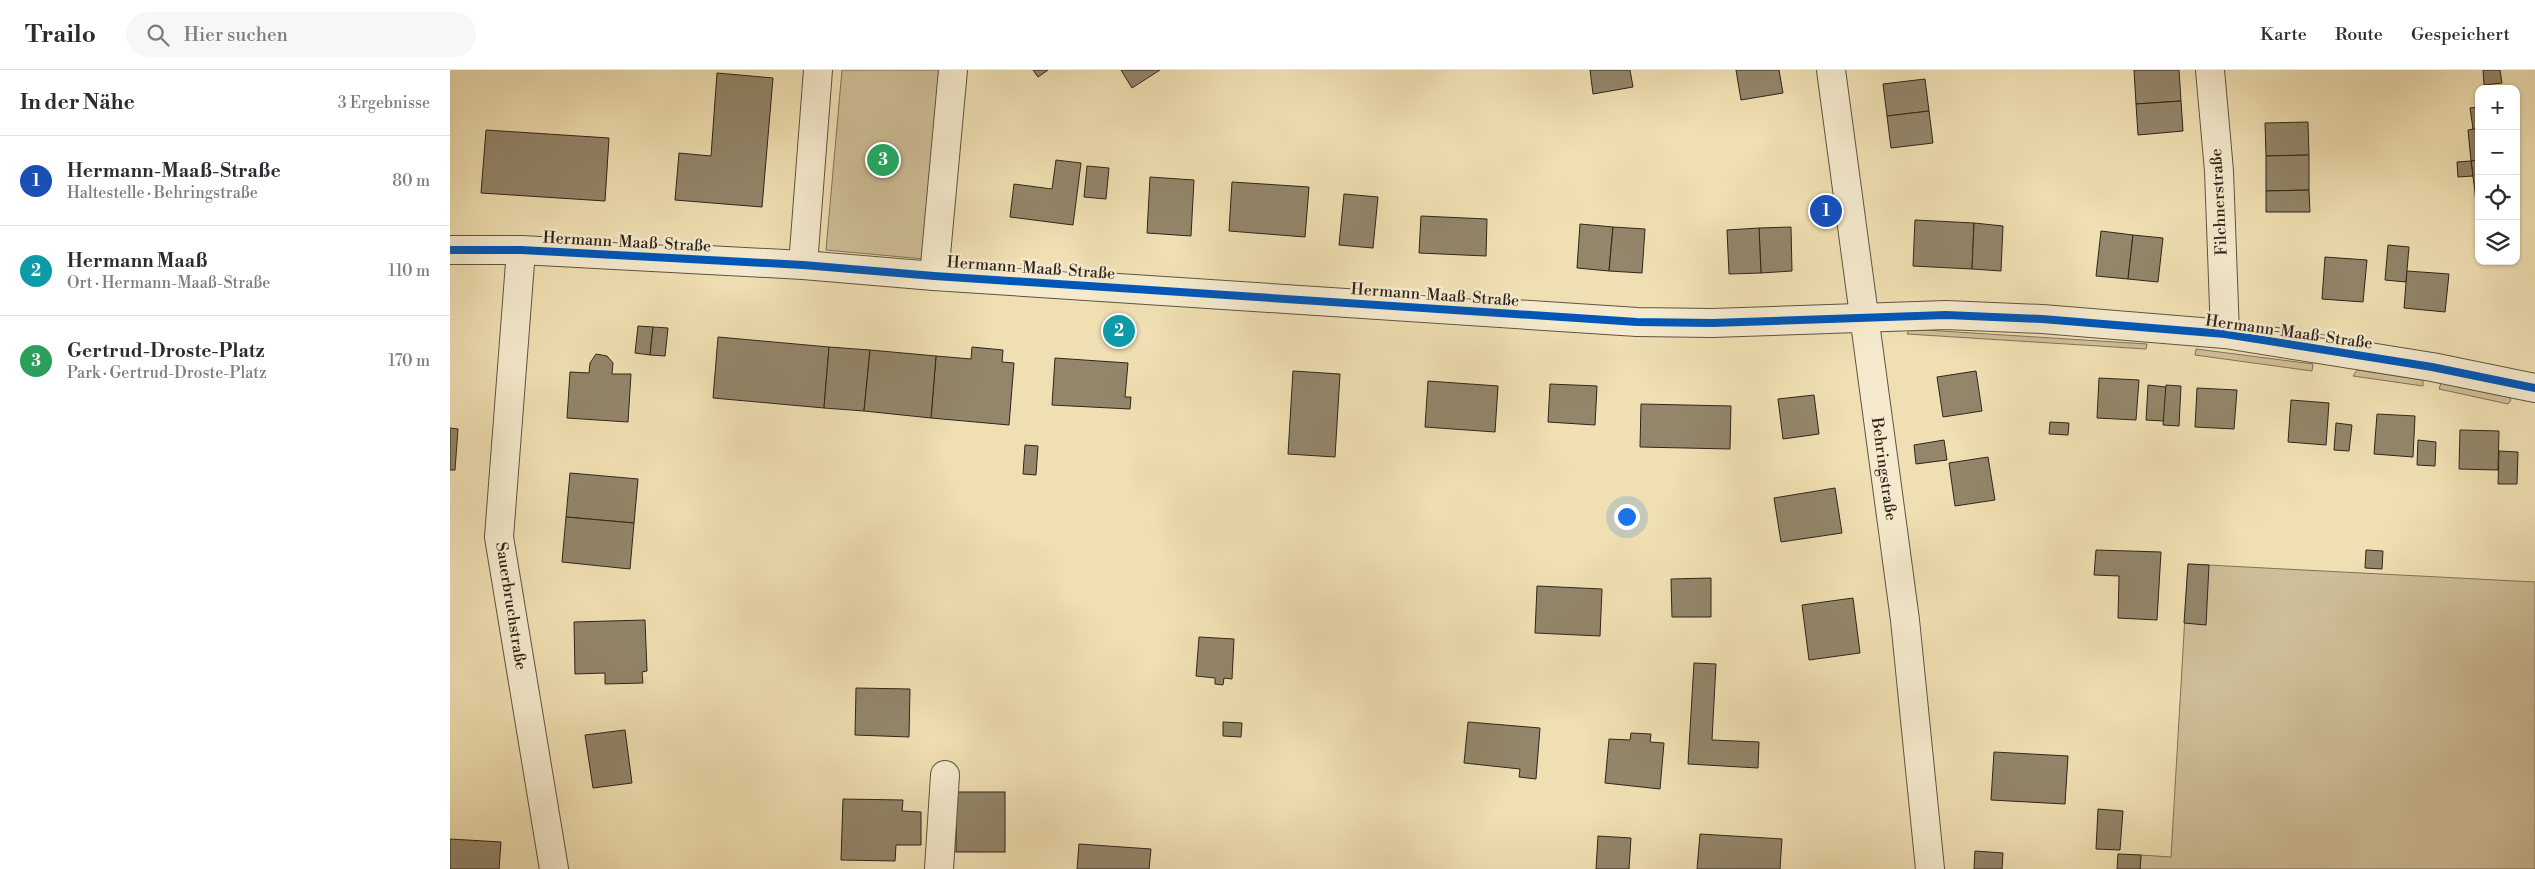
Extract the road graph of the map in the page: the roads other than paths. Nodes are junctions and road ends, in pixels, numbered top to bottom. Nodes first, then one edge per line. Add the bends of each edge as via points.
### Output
1 (818, 70) edge
2 (953, 70) edge
3 (1831, 70) edge
4 (2210, 70) edge
5 (450, 250) edge
6 (521, 250) junction
7 (803, 265) junction
8 (934, 276) junction
9 (1864, 316) junction
10 (2225, 334) junction
11 (2535, 388) edge
12 (945, 775) dead end
13 (554, 869) edge
14 (940, 869) edge
15 (1930, 869) edge

1 - 7 street
2 - 8 street
3 - 9 street, Behringstraße
4 - 10 street, Filchnerstraße via 2219,171
5 - 6 street, Hermann-Maaß-Straße
6 - 7 street, Hermann-Maaß-Straße
6 - 13 street, Sauerbruchstraße via 499,537
7 - 8 street, Hermann-Maaß-Straße
8 - 9 street, Hermann-Maaß-Straße via 1637,322 1712,323
9 - 10 street, Hermann-Maaß-Straße via 1946,314 2042,318
9 - 15 street, Behringstraße via 1905,620
10 - 11 street, Hermann-Maaß-Straße via 2432,367
12 - 14 street

